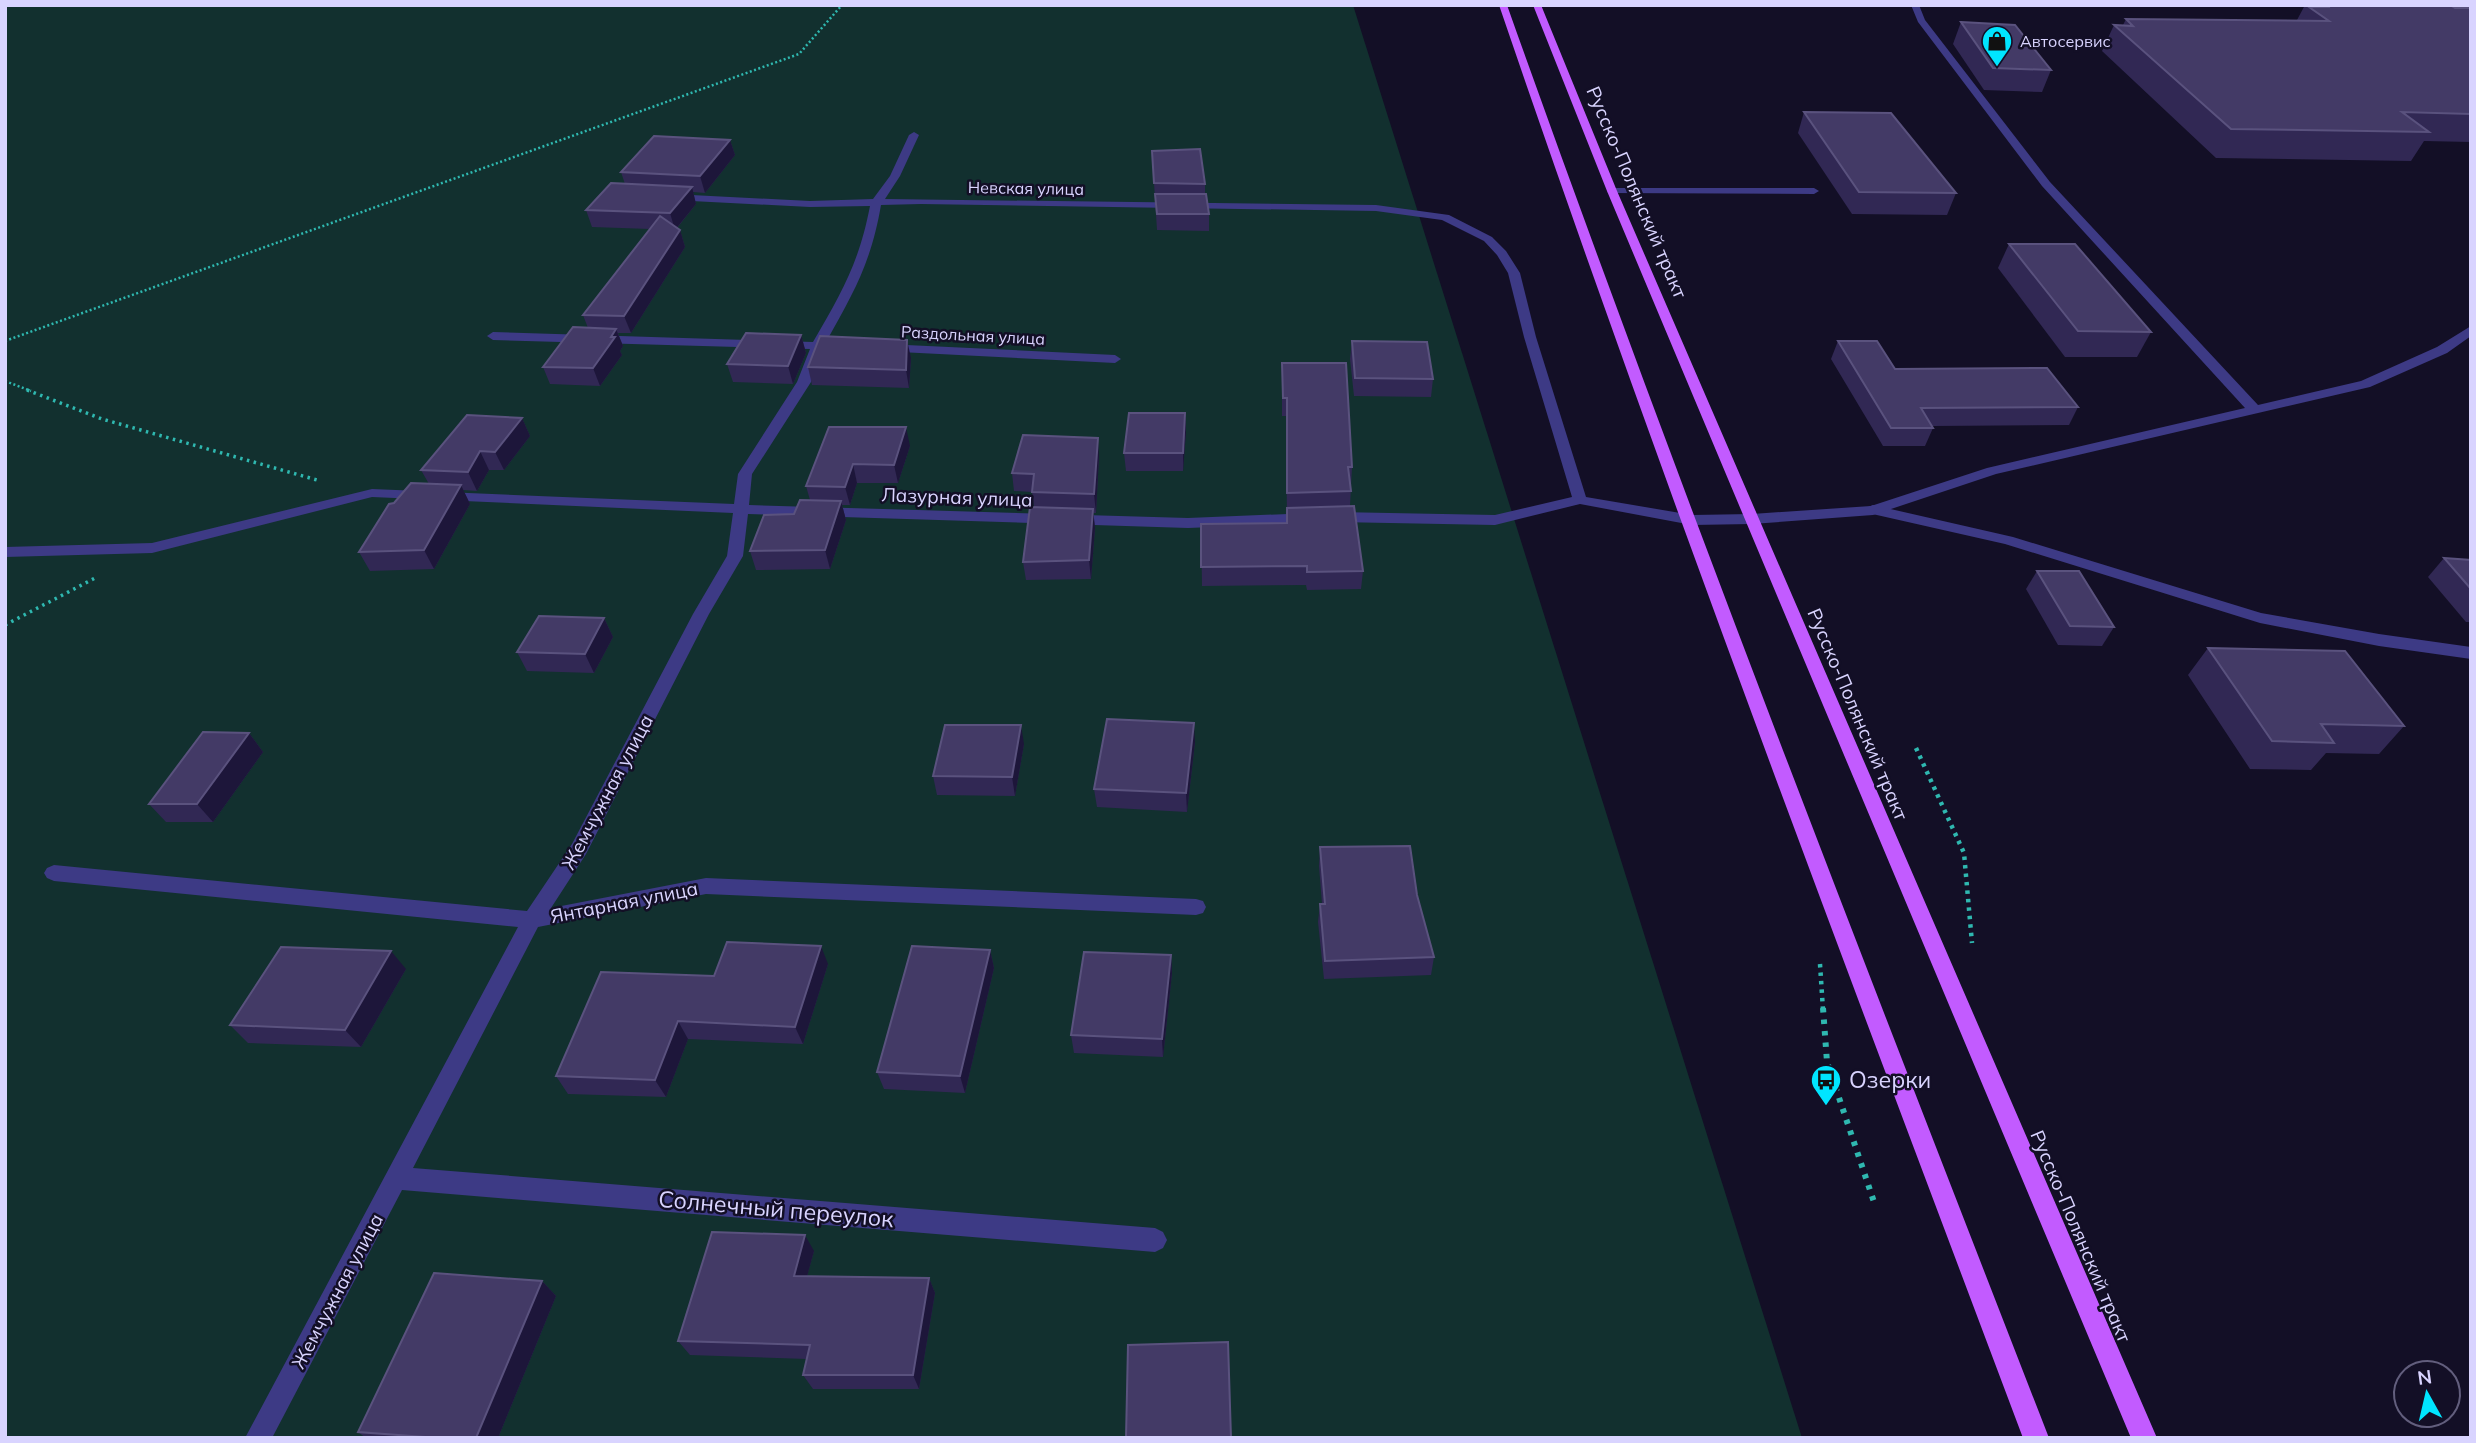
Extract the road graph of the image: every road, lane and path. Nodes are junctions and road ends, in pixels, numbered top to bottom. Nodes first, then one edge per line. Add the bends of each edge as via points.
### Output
1 (842, 5) edge
2 (1503, 5) edge
3 (1537, 5) edge
4 (1914, 5) edge
5 (914, 135) dead end
6 (1612, 191) junction
7 (1814, 191) dead end
8 (660, 196) edge
9 (876, 203) junction
10 (2471, 330) edge
11 (493, 336) dead end
12 (5, 341) edge
13 (818, 345) junction
14 (845, 346) edge
15 (873, 348) edge
16 (1115, 359) dead end
17 (5, 381) edge
18 (2254, 409) junction
19 (372, 493) junction
20 (1580, 500) junction
21 (739, 508) junction
22 (1873, 510) junction
23 (1752, 519) junction
24 (1692, 520) junction
25 (5, 552) edge
26 (103, 574) dead end
27 (5, 625) edge
28 (2471, 653) edge
29 (1916, 748) dead end
30 (54, 873) dead end
31 (1196, 906) dead end
32 (532, 920) junction
33 (1972, 943) dead end
34 (1816, 951) dead end
35 (396, 1178) junction
36 (1874, 1202) dead end
37 (1155, 1240) dead end
38 (258, 1438) edge
39 (2036, 1438) edge
40 (2144, 1438) edge

1 - 12 path via 799,54
2 - 24 main road
3 - 6 main road, Русско-Полянский тракт
4 - 18 street via 2046,184
5 - 9 street, Жемчужная улица
6 - 7 street
6 - 23 main road, Русско-Полянский тракт
8 - 9 street, Невская улица
9 - 13 street, Жемчужная улица via 868,246 854,281
9 - 20 street, Невская улица via 1376,208 1445,217 1488,239 1514,273
10 - 18 street via 2442,350 2365,384
11 - 13 street
13 - 14 street
13 - 21 street, Жемчужная улица via 804,382 745,474
15 - 16 street, Раздольная улица
17 - 19 path via 102,419 271,469
18 - 22 street via 1992,471
19 - 21 street, Лазурная улица
19 - 25 street, Лазурная улица via 152,548
20 - 21 street, Лазурная улица via 1495,520 1336,517 1188,523
20 - 24 street
21 - 32 street, Жемчужная улица via 735,556 579,849
22 - 23 street
22 - 28 street via 2008,540 2260,618
23 - 24 street
23 - 40 main road, Русско-Полянский тракт
24 - 39 main road via 1846,941
26 - 27 path
29 - 33 path via 1964,853
30 - 32 street, Янтарная улица
31 - 32 street, Янтарная улица via 706,886
32 - 35 street, Жемчужная улица
34 - 36 path via 1827,1062
35 - 37 street, Солнечный переулок
35 - 38 street, Жемчужная улица

